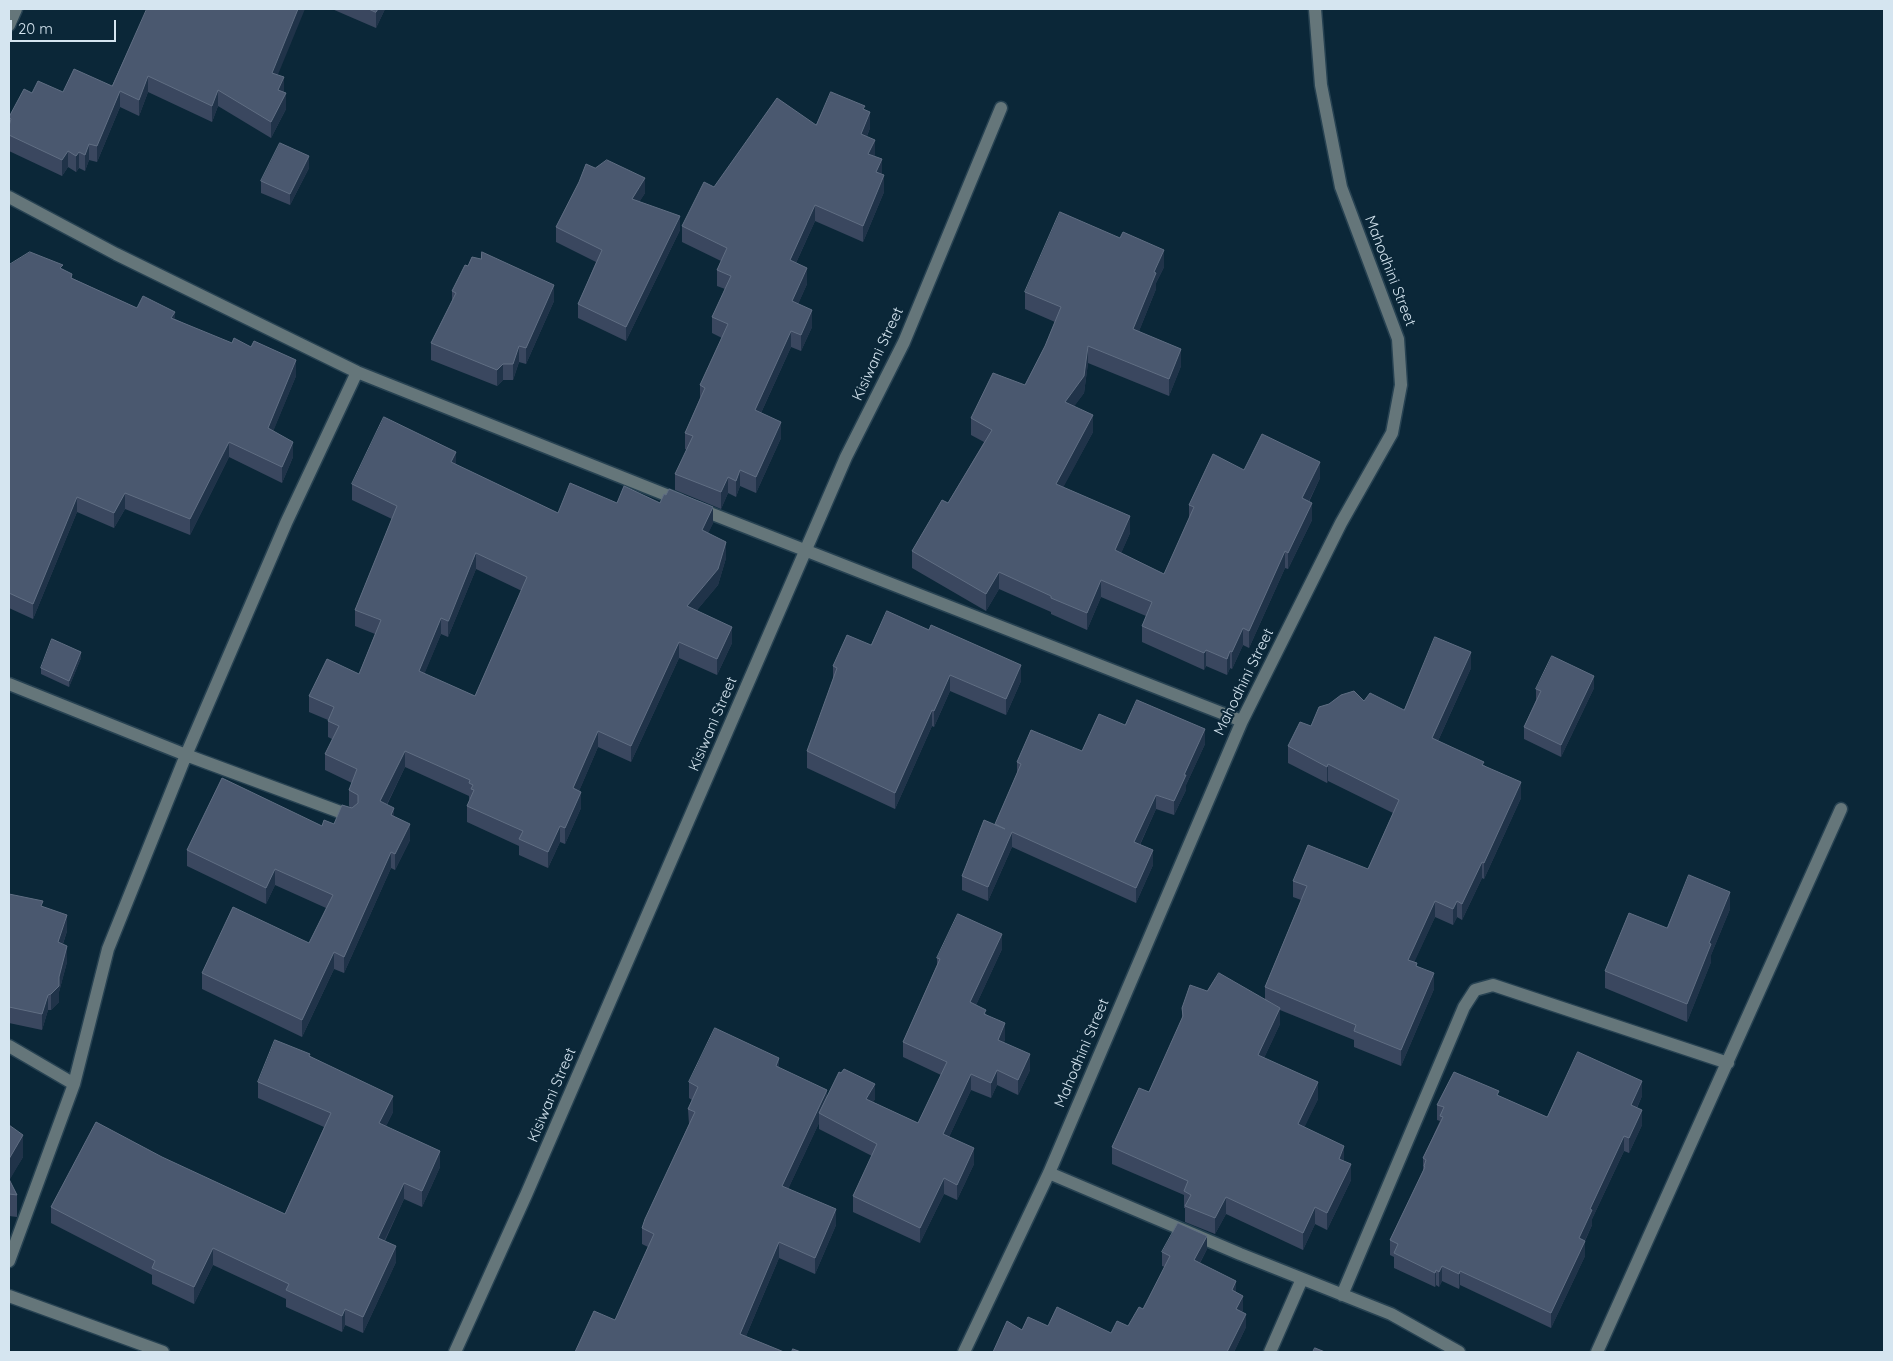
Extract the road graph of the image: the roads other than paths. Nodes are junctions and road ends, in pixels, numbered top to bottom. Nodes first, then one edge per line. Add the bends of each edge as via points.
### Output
1 (16, 9) edge
2 (1315, 9) edge
3 (9, 25) edge
4 (1000, 108) dead end
5 (9, 197) edge
6 (358, 372) junction
7 (805, 551) junction
8 (9, 684) edge
9 (1242, 722) junction
10 (186, 755) junction
11 (1841, 809) dead end
12 (351, 816) edge
13 (9, 1046) edge
14 (1728, 1063) junction
15 (74, 1084) junction
16 (1049, 1173) junction
17 (9, 1261) edge
18 (1302, 1279) junction
19 (1342, 1295) junction
20 (9, 1296) edge
21 (163, 1352) edge
22 (455, 1352) edge
23 (964, 1352) edge
24 (1270, 1352) edge
25 (1459, 1352) edge
26 (1597, 1352) edge

1 - 3 street
2 - 9 street, Mahodhini Street via 1321,86 1341,186 1398,339 1401,385 1392,433 1341,523
4 - 7 street, Kisiwani Street via 904,342 846,457
5 - 6 street via 116,254
6 - 7 street
6 - 10 street via 286,523
7 - 9 street
7 - 22 street, Kisiwani Street
8 - 10 street
9 - 16 street, Mahodhini Street
10 - 12 street
10 - 15 street via 108,949
11 - 14 street
13 - 15 street
14 - 19 street via 1493,985 1475,990 1464,1007
14 - 26 street
15 - 17 street
16 - 18 street
16 - 23 street, Mahodhini Street
18 - 19 street
18 - 24 street
19 - 25 street via 1391,1314
20 - 21 street

